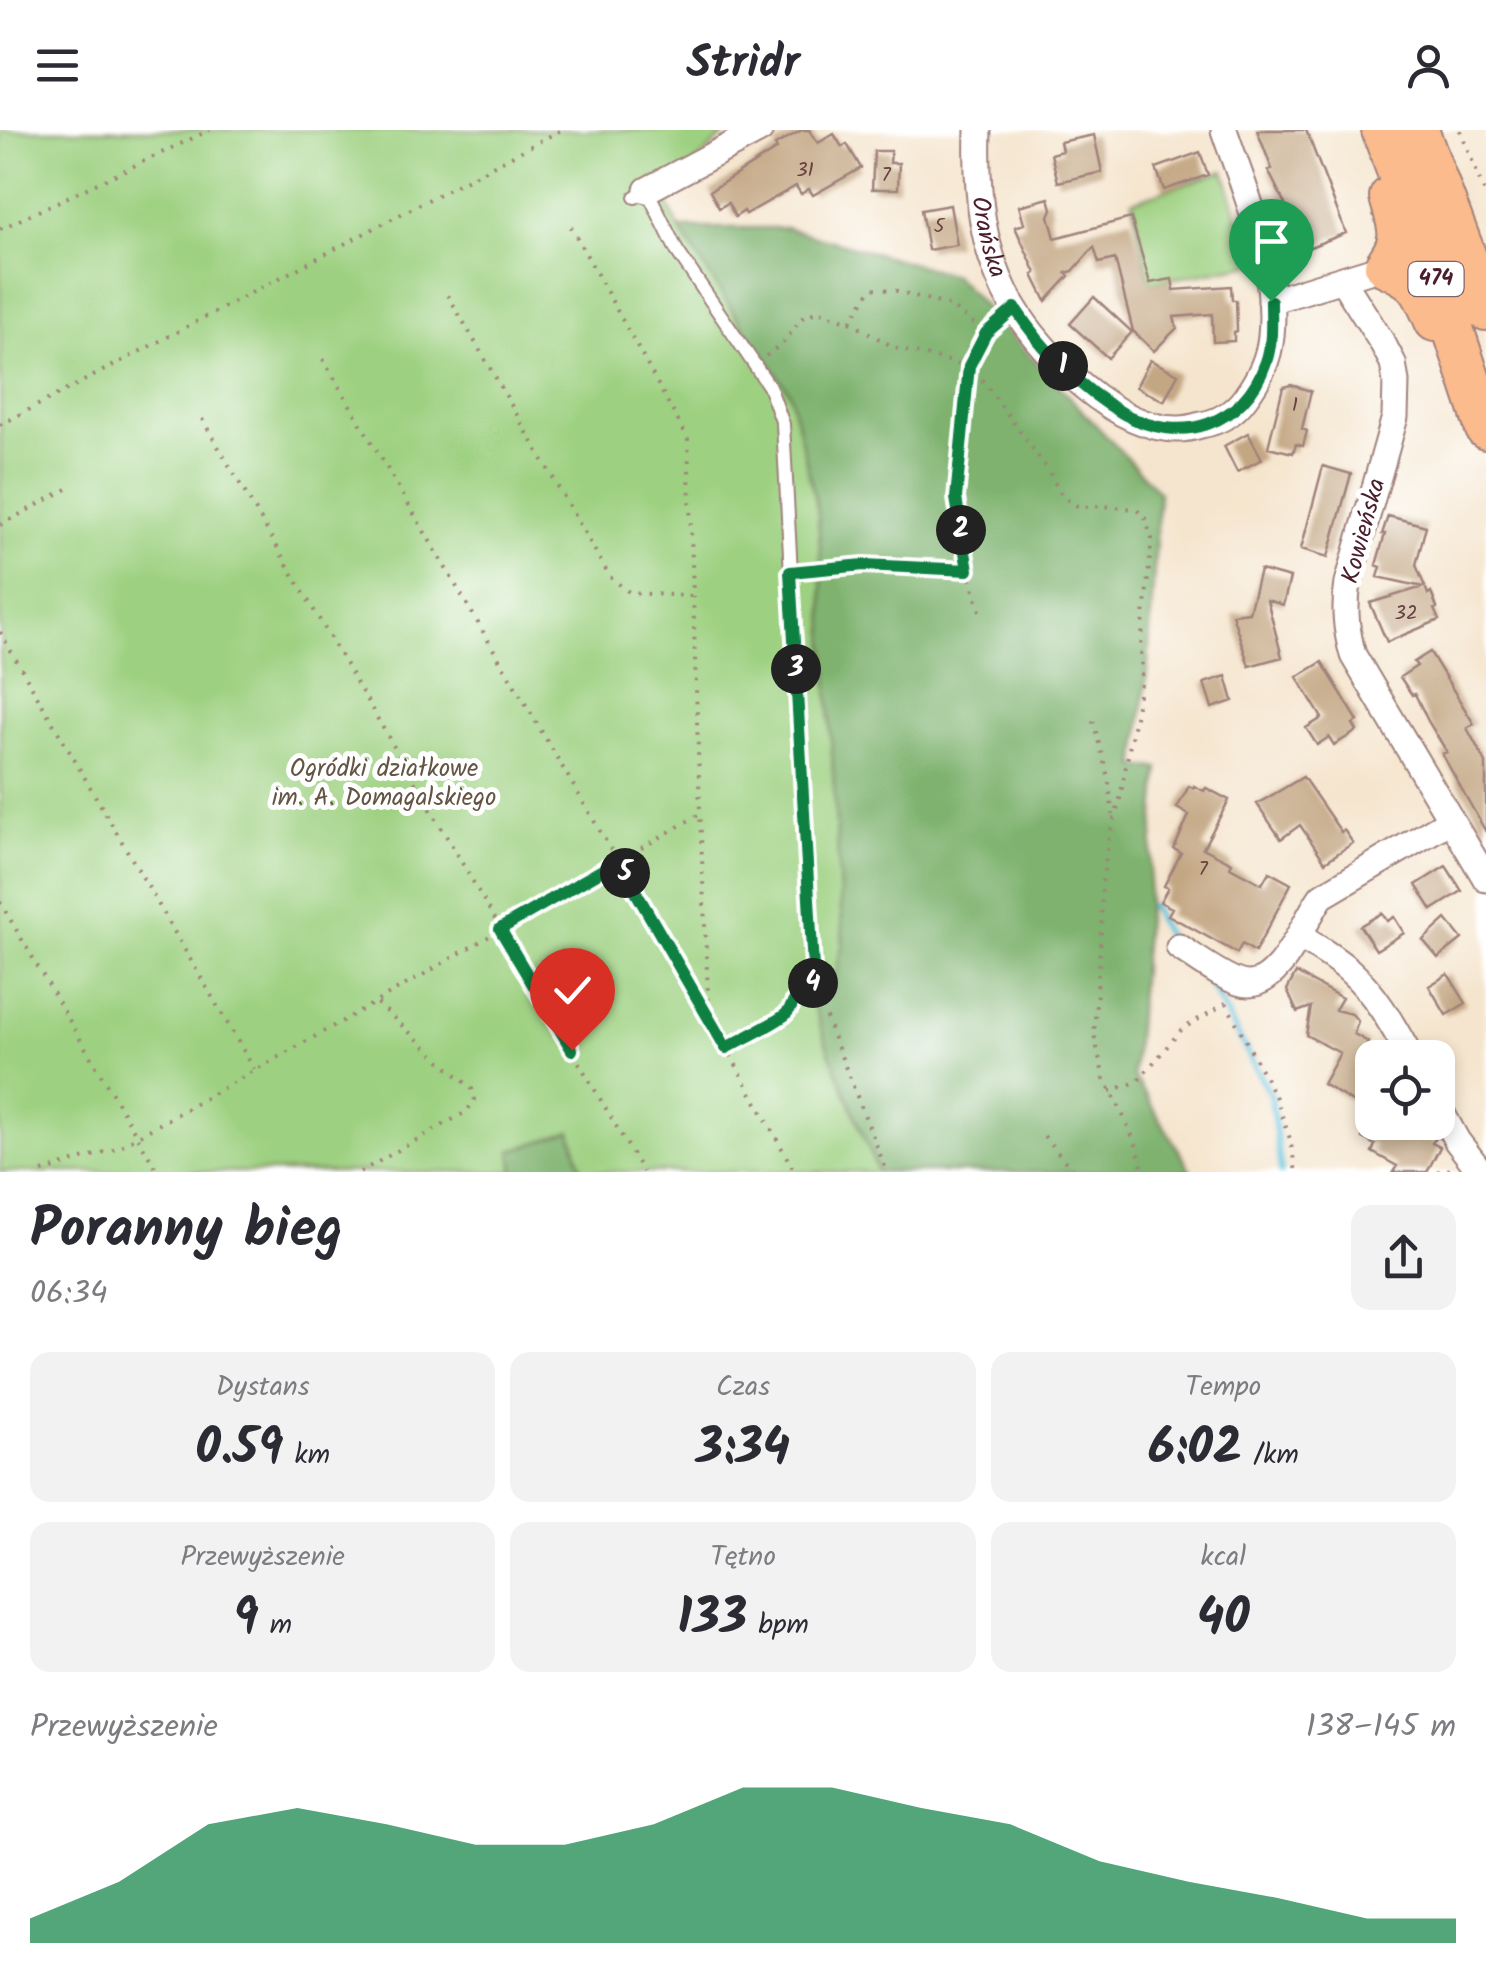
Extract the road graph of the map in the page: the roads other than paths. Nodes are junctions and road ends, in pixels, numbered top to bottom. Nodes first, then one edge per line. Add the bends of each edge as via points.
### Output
1 (760, 130) edge
2 (978, 130) edge
3 (1224, 130) edge
4 (1378, 130) edge
5 (1418, 130) edge
6 (641, 194) joint
7 (1386, 266) junction
8 (1343, 281) junction
9 (1271, 301) junction
10 (1486, 310) edge
11 (1482, 417) edge
12 (1450, 821) junction
13 (1486, 879) edge
14 (1298, 936) junction
15 (1179, 947) dead end
16 (814, 985) road end
17 (1401, 1040) edge
18 (1455, 1138) edge
19 (1481, 1172) edge

1 - 6 street
2 - 9 street, Orańska via 985,240 1015,308 1071,375 1127,416 1178,429 1225,418 1239,407 1268,358
3 - 9 street, Orańska via 1262,245
4 - 7 main road via 1399,227 1398,247
4 - 11 main road, 474 via 1430,258
5 - 10 main road, 474
6 - 16 lane via 769,386 783,424
7 - 8 street
7 - 11 main road via 1421,290
8 - 9 street
8 - 12 street, Kowieńska via 1393,363 1396,382 1395,417 1348,583 1346,632
12 - 13 street, Kowieńska
12 - 14 street via 1322,896
14 - 15 street via 1278,967 1249,984
14 - 17 street via 1364,984
18 - 19 street

